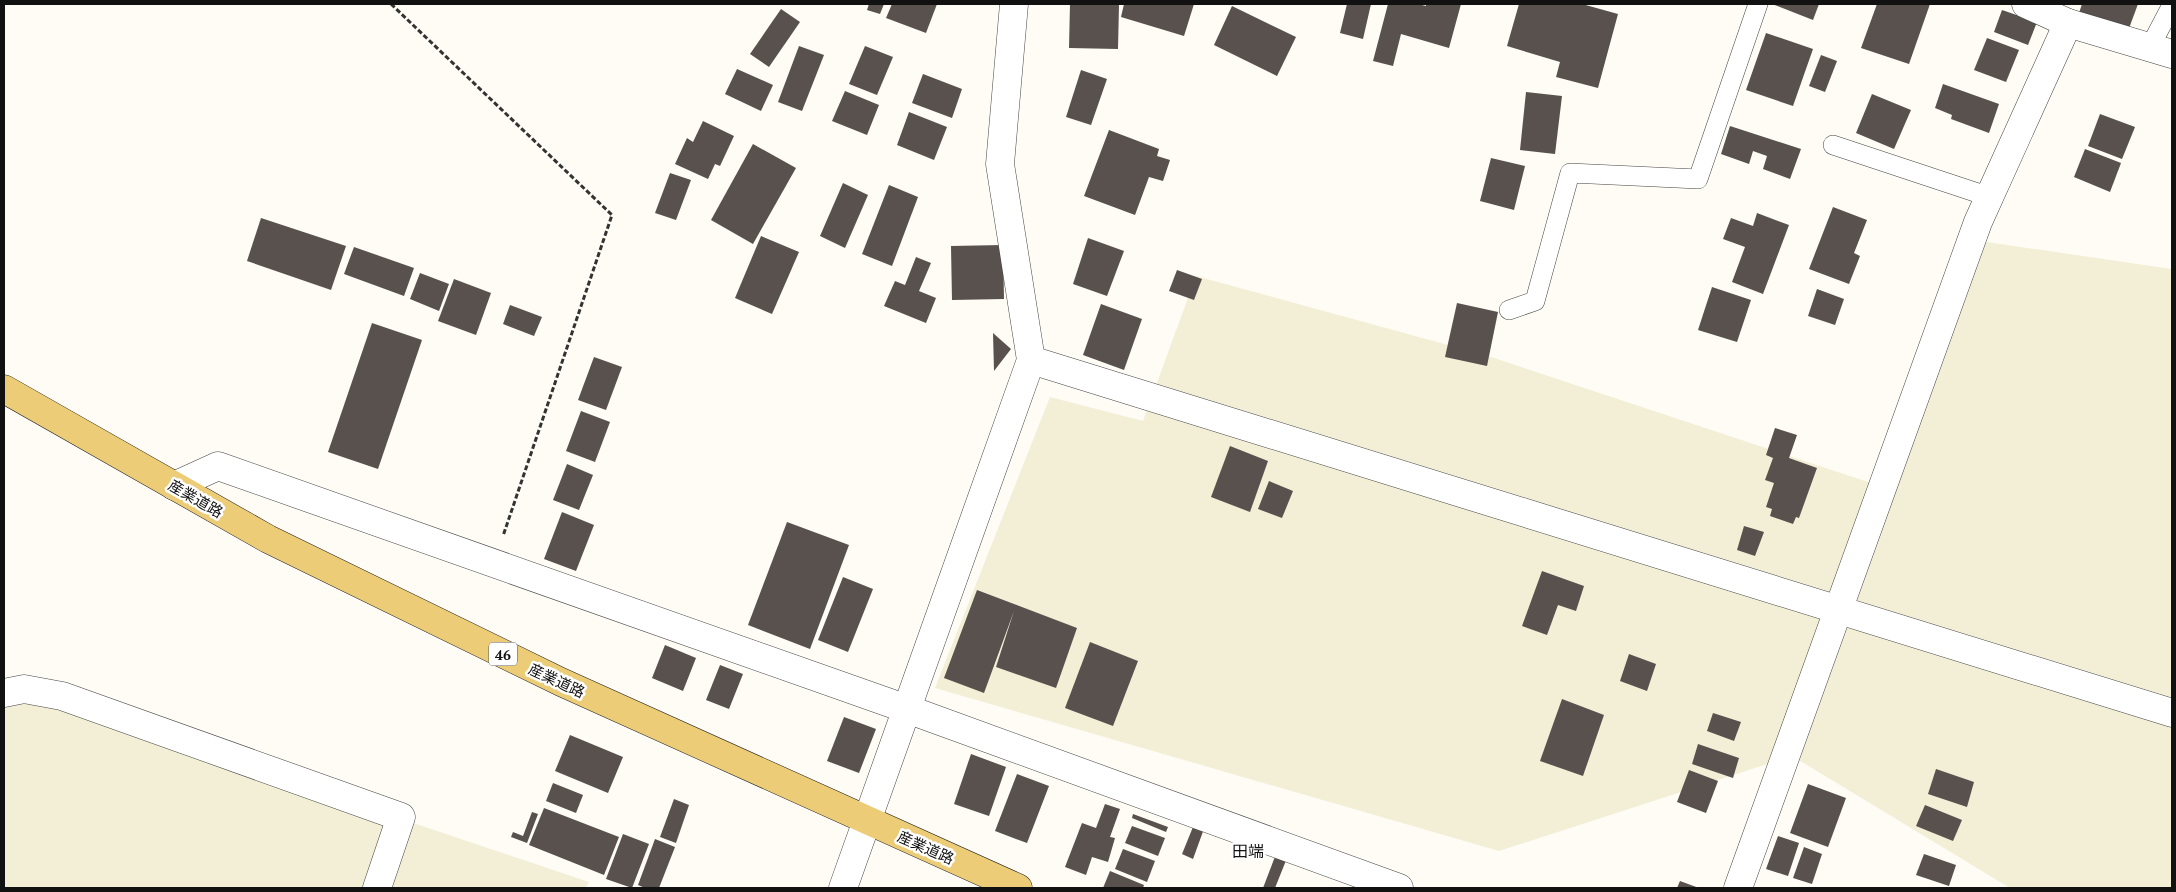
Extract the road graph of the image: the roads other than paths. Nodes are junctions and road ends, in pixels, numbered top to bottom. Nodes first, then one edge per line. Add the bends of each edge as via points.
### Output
1 (1014, 4) edge
2 (1758, 4) edge
3 (2026, 4) edge
4 (2172, 5) edge
5 (2068, 23) junction
6 (2161, 51) edge
7 (1833, 145) dead end
8 (1990, 197) junction
9 (1509, 310) dead end
10 (1030, 360) junction
11 (4, 389) edge
12 (174, 486) junction
13 (1838, 611) junction
14 (4, 693) edge
15 (907, 709) junction
16 (2172, 713) edge
17 (866, 821) junction
18 (377, 888) edge
19 (843, 888) edge
20 (1018, 888) edge
21 (1399, 888) edge
22 (1738, 888) edge

1 - 10 street via 1000,164
2 - 9 lane via 1698,179 1570,173 1534,301
3 - 5 street
4 - 6 lane
5 - 6 street
5 - 8 street
7 - 8 lane
8 - 13 street via 1978,222
10 - 13 street
10 - 15 street
11 - 12 main road, 産業道路 / 46
12 - 15 street via 218,466
12 - 17 main road, 産業道路 / 46 via 268,539 561,682
13 - 16 street
13 - 22 street
14 - 18 street via 24,690 62,696 401,817
15 - 17 street
15 - 21 street
17 - 19 street
17 - 20 main road, 産業道路 / 46

